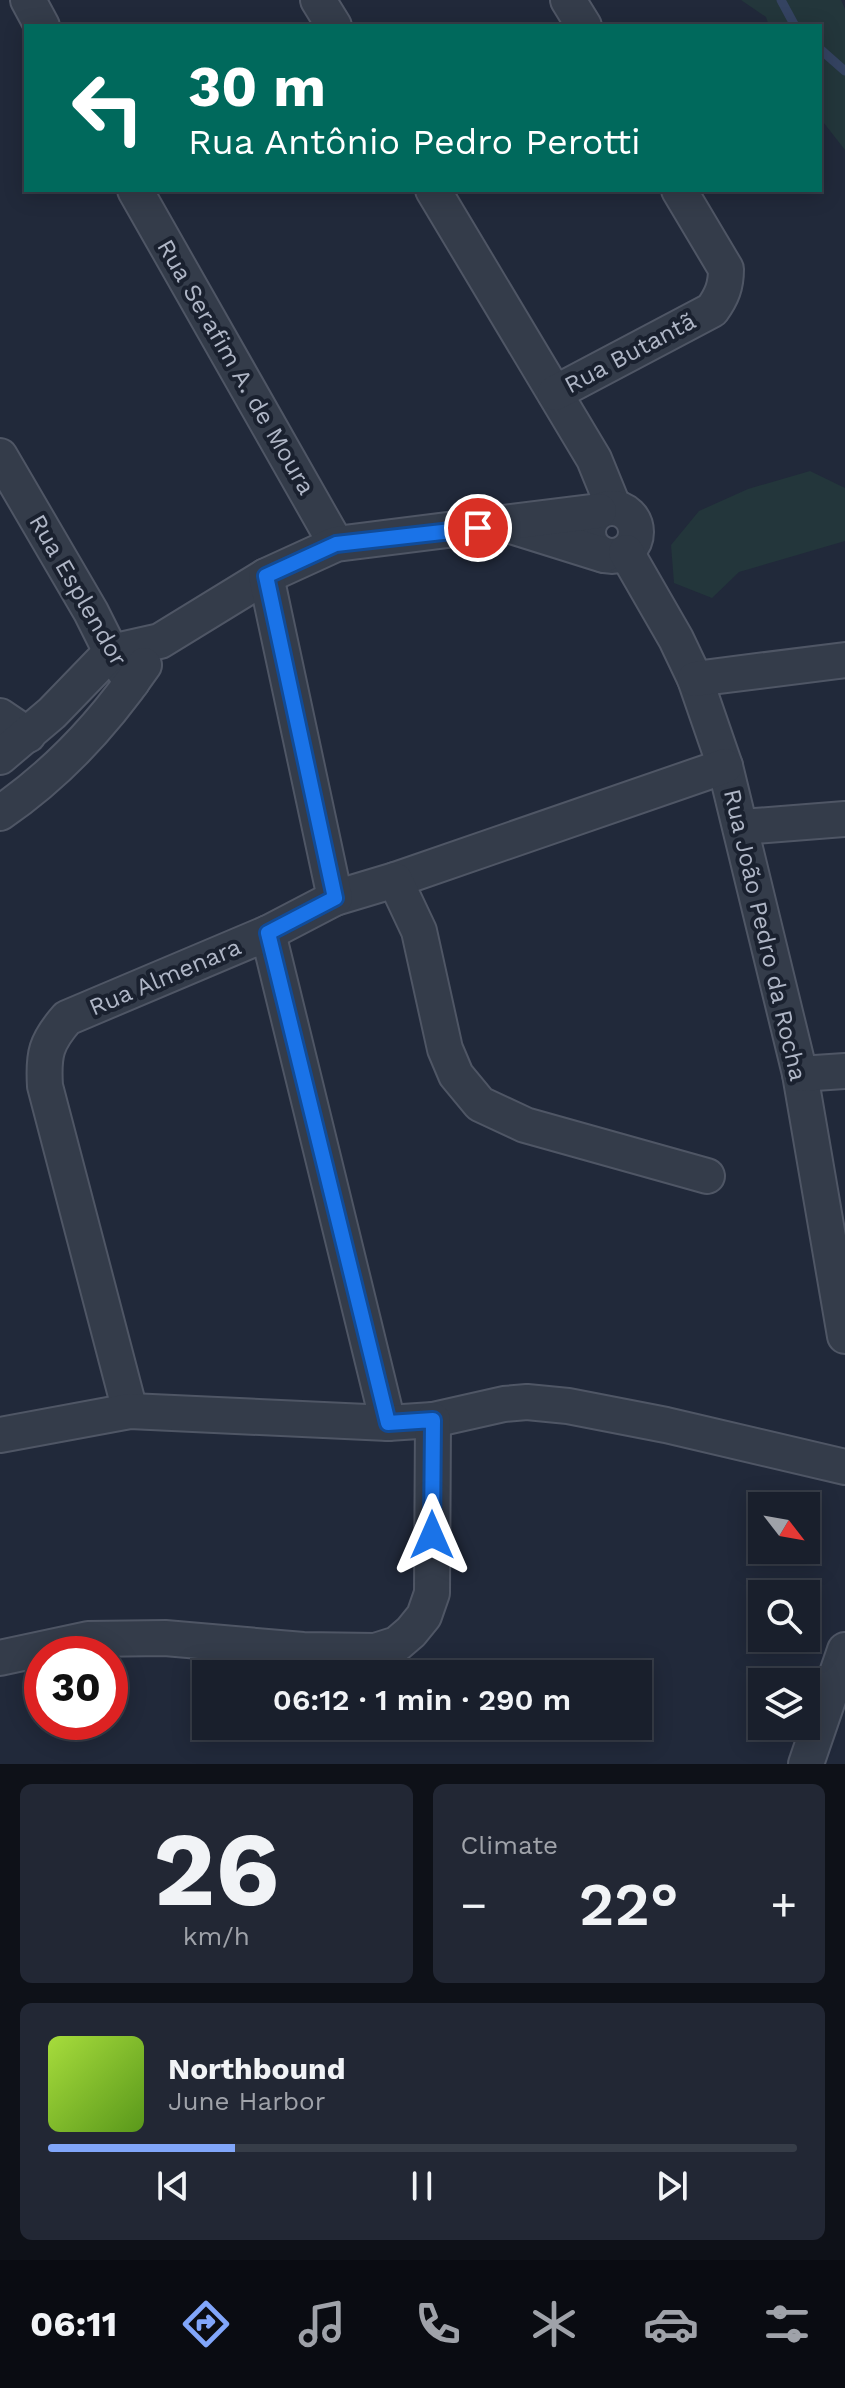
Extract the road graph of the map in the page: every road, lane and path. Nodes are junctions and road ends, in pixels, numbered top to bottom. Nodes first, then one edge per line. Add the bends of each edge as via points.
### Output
1 (28, 0) edge
2 (318, 0) edge
3 (568, 0) edge
4 (41, 24) edge
5 (333, 24) edge
6 (583, 24) edge
7 (136, 192) edge
8 (434, 192) edge
9 (680, 192) edge
10 (555, 393) junction
11 (0, 456) edge
12 (606, 509) junction
13 (507, 525) junction
14 (336, 544) junction
15 (615, 554) junction
16 (266, 576) junction
17 (160, 641) junction
18 (111, 652) junction
19 (845, 660) edge
20 (695, 679) junction
21 (132, 682) junction
22 (0, 716) edge
23 (28, 735) junction
24 (0, 757) edge
25 (725, 766) junction
26 (0, 813) edge
27 (845, 819) edge
28 (742, 827) junction
29 (395, 880) junction
30 (335, 898) junction
31 (268, 933) junction
32 (845, 1071) edge
33 (800, 1074) junction
34 (707, 1176) dead end
35 (845, 1336) edge
36 (130, 1411) junction
37 (433, 1420) junction
38 (388, 1423) junction
39 (0, 1435) edge
40 (845, 1467) edge
41 (845, 1650) edge
42 (0, 1658) edge
43 (806, 1764) edge

1 - 4 street
2 - 5 street
3 - 6 street
7 - 14 street, Rua Serafim A. de Moura
8 - 10 street
9 - 10 street, Rua Butantã via 726,269 722,296 712,310
10 - 12 street via 599,468
11 - 18 street, Rua Esplendor
12 - 13 street
12 - 15 street via 628,513 635,525 635,540
13 - 14 street
13 - 15 street
14 - 16 street
15 - 20 street, Rua João Pedro da Rocha via 676,639
16 - 17 street
16 - 30 street
17 - 18 street
17 - 21 street
18 - 21 street, Rua Esplendor
18 - 23 street
19 - 20 street
20 - 25 street, Rua João Pedro da Rocha
21 - 26 street via 69,757
22 - 23 street
23 - 24 street
25 - 28 street, Rua João Pedro da Rocha
25 - 29 street, Rua Almenara
27 - 28 street
28 - 33 street, Rua João Pedro da Rocha
29 - 30 street, Rua Almenara
29 - 34 street via 419,931 445,1049 456,1075 480,1104 525,1125
30 - 31 street, Rua Almenara
31 - 36 street, Rua Almenara via 67,1018 50,1038 43,1062
31 - 38 street
32 - 33 street
33 - 35 street, Rua João Pedro da Rocha
36 - 38 street
36 - 39 street
37 - 38 street
37 - 40 street via 504,1404 568,1406
37 - 42 street via 432,1593 424,1616 397,1644 375,1651 303,1650 165,1638 88,1639
41 - 43 street

